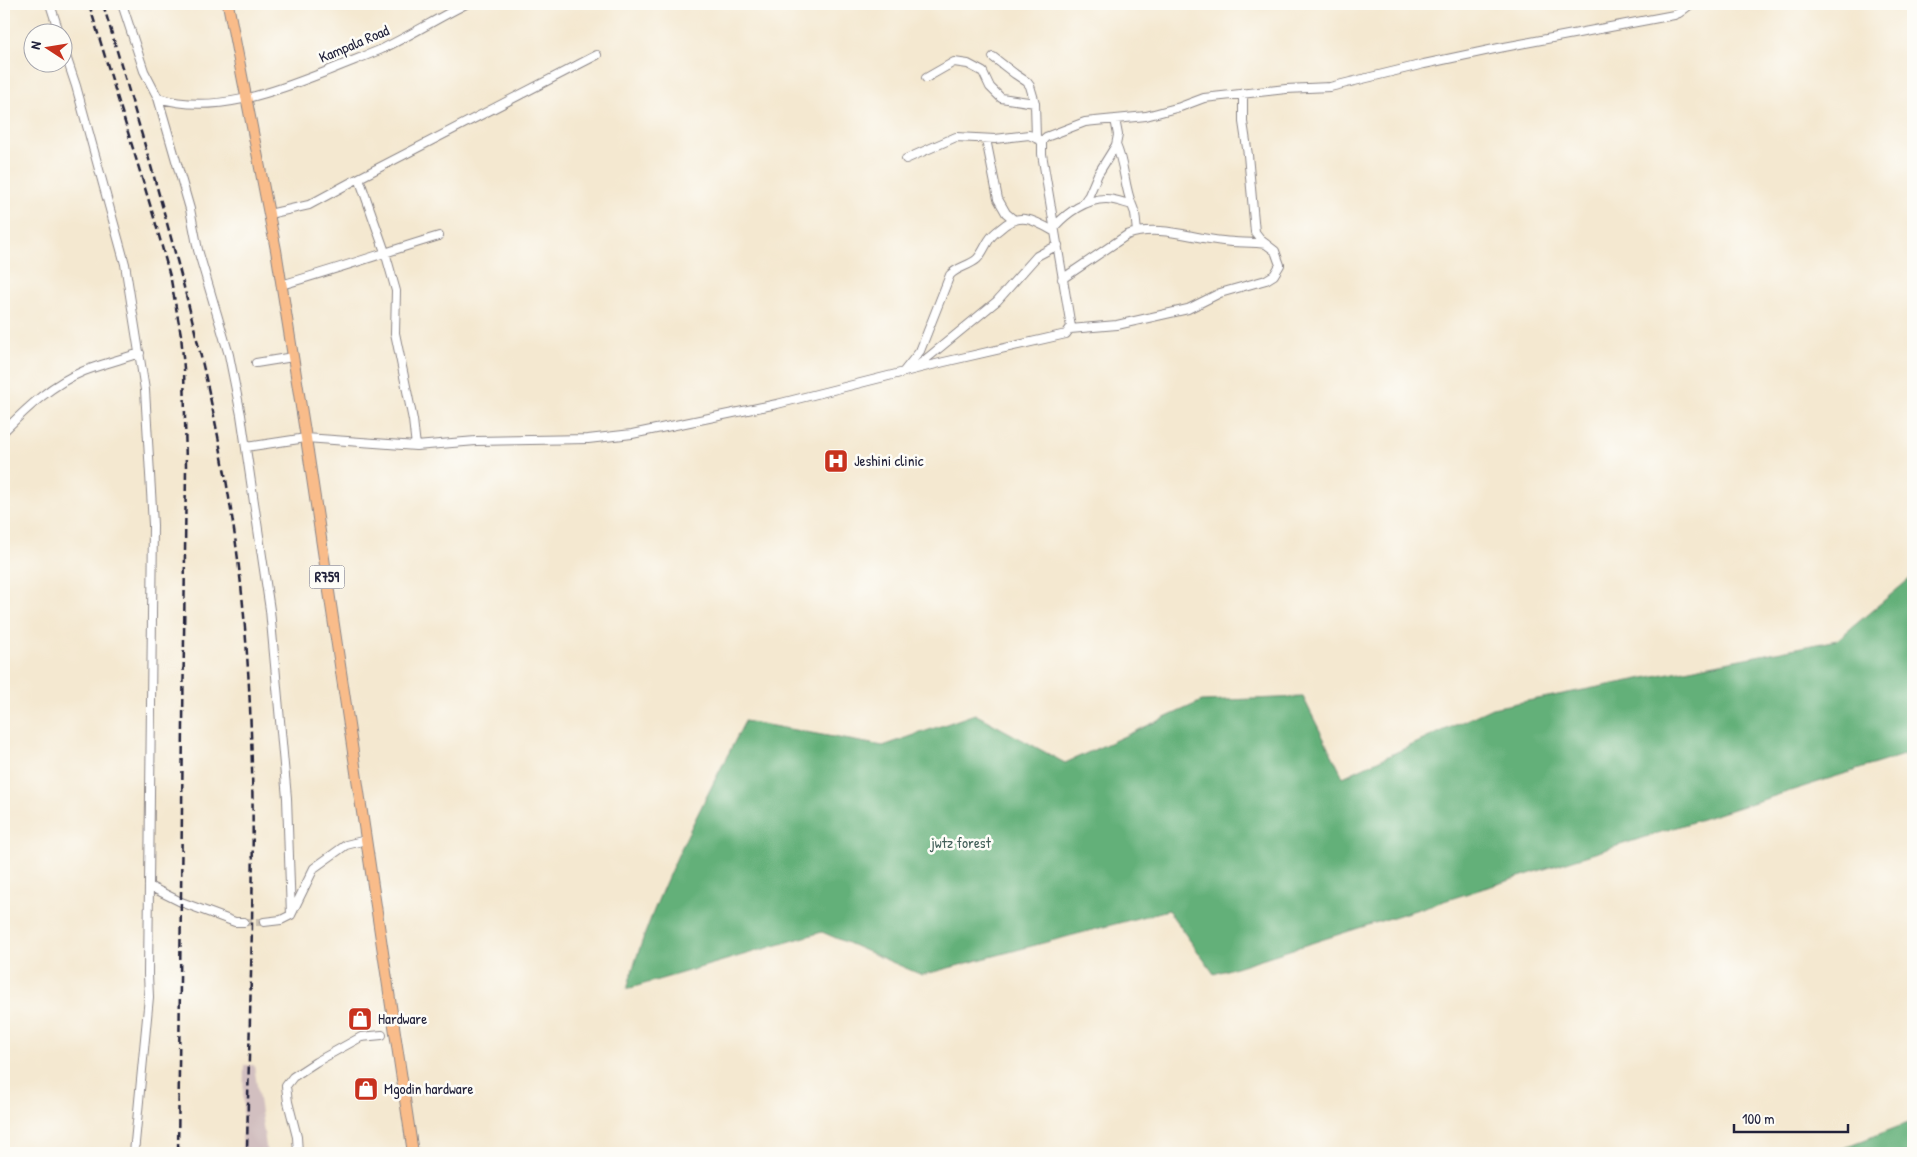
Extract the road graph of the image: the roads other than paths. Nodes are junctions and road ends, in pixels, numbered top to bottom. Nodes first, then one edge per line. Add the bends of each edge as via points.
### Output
1 (50, 4) edge
2 (122, 4) edge
3 (228, 4) edge
4 (466, 4) edge
5 (1691, 4) edge
6 (56, 22) edge
7 (597, 55) dead end
8 (993, 57) dead end
9 (70, 72) edge
10 (926, 78) dead end
11 (1243, 93) junction
12 (158, 98) junction
13 (247, 99) junction
14 (1035, 103) junction
15 (1115, 119) junction
16 (986, 139) junction
17 (1039, 140) junction
18 (1116, 145) junction
19 (906, 159) dead end
20 (359, 178) junction
21 (1132, 205) junction
22 (1080, 207) junction
23 (269, 214) junction
24 (1013, 219) junction
25 (1055, 229) junction
26 (1137, 232) junction
27 (439, 236) dead end
28 (1267, 244) junction
29 (1058, 245) junction
30 (385, 252) junction
31 (1062, 279) junction
32 (281, 285) junction
33 (1070, 330) junction
34 (140, 354) junction
35 (293, 357) junction
36 (256, 364) dead end
37 (914, 369) junction
38 (904, 372) junction
39 (4, 431) edge
40 (306, 438) junction
41 (416, 446) junction
42 (246, 447) junction
43 (366, 840) junction
44 (148, 886) junction
45 (291, 915) junction
46 (244, 922) tunnel mouth
47 (264, 922) tunnel mouth
48 (382, 1035) dead end
49 (134, 1153) edge
50 (298, 1153) edge
51 (414, 1153) edge

1 - 6 street
2 - 12 street via 144,72
3 - 13 main road, R759
4 - 13 street, Kampala Road via 383,48
5 - 11 street via 1679,13 1667,16 1499,48 1330,87
7 - 20 street
8 - 14 street via 1027,82
9 - 34 street via 125,264
10 - 14 street via 954,62 968,64 980,69 990,88 1001,98
11 - 15 street via 1204,98 1146,116
11 - 28 street via 1254,226 1258,237
12 - 13 street, Kampala Road via 176,103
12 - 42 street via 229,354
13 - 23 main road, R759
14 - 17 street
15 - 17 street via 1086,122
15 - 18 street
16 - 17 street via 1029,135
16 - 19 street via 956,137
16 - 24 street via 998,199
17 - 25 street
18 - 21 street
18 - 22 street
20 - 23 street via 309,205
20 - 30 street
21 - 22 street via 1106,199
21 - 26 street
22 - 25 street via 1070,212
23 - 32 main road, R759
24 - 25 street via 1034,221
24 - 38 street via 989,239 978,258 950,275 920,351
25 - 29 street
26 - 28 street
26 - 31 street via 1127,235
27 - 30 street
28 - 33 street via 1275,251 1280,265 1266,280 1220,293 1188,309 1117,325
29 - 31 street
29 - 37 street via 1037,256 997,300
30 - 32 street via 337,270
30 - 41 street via 396,291 395,333
31 - 33 street
32 - 35 main road, R759
33 - 37 street via 1066,334
34 - 39 street via 69,378 39,398
34 - 44 street via 153,525
35 - 36 street
35 - 40 main road, R759
37 - 38 street
38 - 41 street via 777,404 632,434 588,439 476,441
40 - 41 street
40 - 42 street
40 - 43 main road, R759
42 - 45 street via 270,610 286,798
43 - 45 street via 346,845 314,868
43 - 51 main road, R759
44 - 46 street via 198,909 234,922
44 - 49 street via 149,997
45 - 47 street
48 - 50 street via 361,1038 316,1062 293,1077 286,1086

